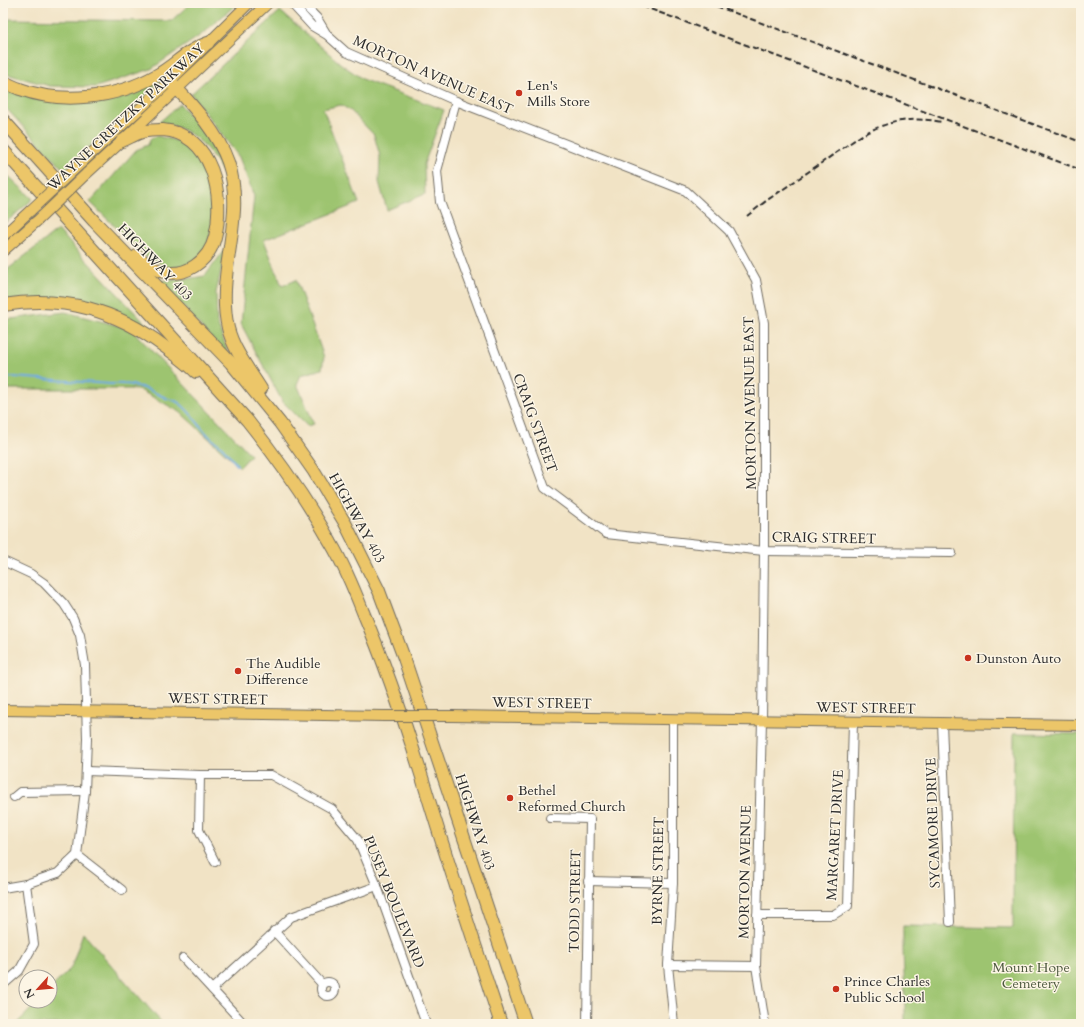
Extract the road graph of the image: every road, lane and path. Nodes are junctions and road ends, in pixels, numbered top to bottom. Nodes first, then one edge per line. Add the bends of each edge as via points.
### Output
1 (249, 3) edge
2 (268, 3) edge
3 (291, 3) edge
4 (302, 3) edge
5 (327, 35) junction
6 (208, 43) junction
7 (3, 82) edge
8 (173, 85) junction
9 (456, 101) junction
10 (3, 120) edge
11 (122, 141) junction
12 (3, 150) edge
13 (3, 158) edge
14 (39, 188) junction
15 (94, 221) junction
16 (3, 236) edge
17 (3, 251) edge
18 (3, 305) edge
19 (247, 420) junction
20 (280, 423) junction
21 (764, 551) junction
22 (952, 553) dead end
23 (3, 561) edge
24 (3, 710) edge
25 (86, 711) junction
26 (673, 719) junction
27 (762, 720) junction
28 (853, 722) junction
29 (942, 723) junction
30 (1081, 725) edge
31 (86, 771) junction
32 (200, 775) junction
33 (85, 791) junction
34 (14, 797) dead end
35 (550, 818) dead end
36 (77, 854) junction
37 (215, 862) dead end
38 (588, 881) junction
39 (673, 883) junction
40 (26, 884) junction
41 (377, 886) junction
42 (3, 888) edge
43 (122, 890) dead end
44 (757, 915) junction
45 (950, 922) dead end
46 (274, 931) junction
47 (183, 958) dead end
48 (668, 965) junction
49 (756, 966) junction
50 (3, 984) edge
51 (322, 984) dead end
52 (212, 989) junction
53 (244, 1024) edge
54 (426, 1024) edge
55 (501, 1024) edge
56 (526, 1024) edge
57 (587, 1024) edge
58 (674, 1024) edge
59 (765, 1024) edge

1 - 6 main road, WAYNE GRETZKY PARKWAY
2 - 8 main road, WAYNE GRETZKY PARKWAY
3 - 5 street, MORTON AVENUE EAST via 312,26
4 - 5 street, MORTON AVENUE EAST via 317,18
5 - 9 street, MORTON AVENUE EAST via 346,52
6 - 7 highway via 196,47 158,75 144,82 101,95 82,98 50,96 20,90
6 - 8 main road, WAYNE GRETZKY PARKWAY
8 - 11 main road, WAYNE GRETZKY PARKWAY
8 - 16 main road, WAYNE GRETZKY PARKWAY, bridge via 80,164
8 - 20 highway via 216,136 228,163 233,181 234,220 224,289 228,328 232,341 273,406
9 - 21 street, MORTON AVENUE EAST via 686,191 729,231 756,280 764,323
9 - 21 street, CRAIG STREET via 437,171 440,202 546,488 606,534
10 - 15 highway, HIGHWAY 403
11 - 15 highway via 140,132 156,130 178,133 194,142 208,161 215,178 218,213 215,238 205,258 187,271 171,274 146,264
11 - 17 main road, WAYNE GRETZKY PARKWAY, bridge
12 - 14 highway
13 - 14 highway
14 - 19 highway
15 - 20 highway, HIGHWAY 403 via 231,363
18 - 19 highway via 46,302 72,305 122,320 150,336 193,369 234,411
19 - 55 highway via 305,498 332,544 355,592 405,722 460,902
20 - 56 highway, HIGHWAY 403 via 331,498 379,591 404,658
21 - 22 street, CRAIG STREET
21 - 27 street, MORTON AVENUE EAST
23 - 25 street via 44,584 64,604 73,618 80,635 86,665
24 - 25 main road, WEST STREET
25 - 26 main road, WEST STREET, bridge
25 - 31 street
26 - 27 main road, WEST STREET
26 - 39 street, BYRNE STREET
27 - 28 main road, WEST STREET
27 - 44 street, MORTON AVENUE
28 - 29 main road, WEST STREET
28 - 44 street, MARGARET DRIVE via 848,906 833,915
29 - 30 main road, WEST STREET
29 - 45 street, SYCAMORE DRIVE
31 - 32 street, PUSEY BOULEVARD
31 - 33 street
32 - 37 street via 199,830
32 - 41 street, PUSEY BOULEVARD via 271,775 332,809 358,840
33 - 34 street via 20,792
33 - 36 street
35 - 38 street, TODD STREET via 590,819
36 - 40 street via 58,873
36 - 43 street
38 - 39 street
38 - 57 street, TODD STREET
39 - 48 street, BYRNE STREET
40 - 42 street
40 - 50 street via 34,944 19,972
41 - 46 street via 291,917
41 - 54 street, PUSEY BOULEVARD
44 - 49 street, MORTON AVENUE
46 - 51 street
46 - 52 street
47 - 52 street
48 - 49 street
48 - 58 street, BYRNE STREET
49 - 59 street, MORTON AVENUE
52 - 53 street

